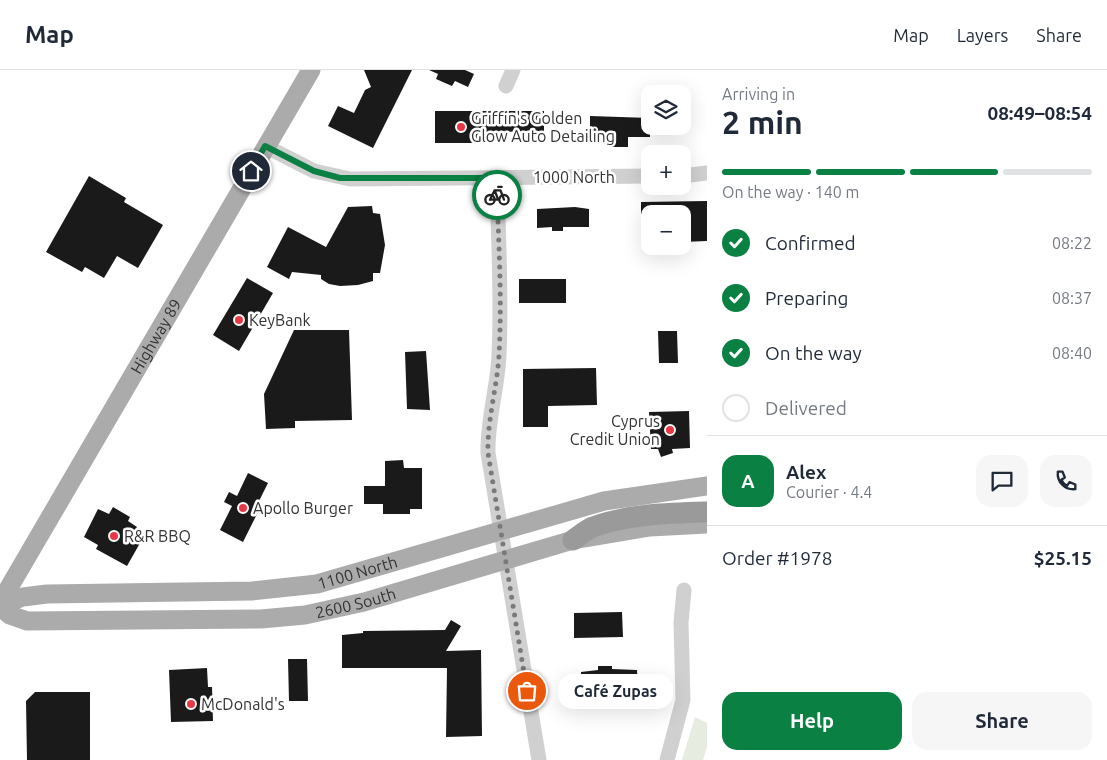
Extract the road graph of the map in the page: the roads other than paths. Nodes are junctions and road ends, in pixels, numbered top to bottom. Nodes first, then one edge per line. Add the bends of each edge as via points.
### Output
1 (311, 70) edge
2 (513, 70) edge
3 (506, 86) dead end
4 (265, 146) junction
5 (707, 173) edge
6 (691, 175) edge
7 (641, 176) edge
8 (497, 178) junction
9 (707, 486) edge
10 (707, 512) edge
11 (707, 524) edge
12 (502, 530) junction
13 (573, 540) junction
14 (506, 560) junction
15 (684, 590) dead end
16 (0, 605) edge
17 (539, 760) edge
18 (666, 760) edge

1 - 4 main road, Highway 89
2 - 3 street
4 - 8 street, 1000 North via 314,171 340,178
4 - 16 main road, Highway 89
5 - 6 street
7 - 8 street, 1000 North
8 - 12 street via 500,343 488,441
9 - 12 main road, 1100 North via 604,501
10 - 13 highway via 658,514 611,522 591,528
11 - 13 main road, 2600 South via 650,527
12 - 14 street
12 - 16 main road, 1100 North via 338,579 296,587 252,591 52,593
13 - 14 main road, 2600 South
14 - 16 main road, 2600 South via 364,602 283,617 27,621 10,615
14 - 17 street
15 - 18 street via 681,618 683,700

